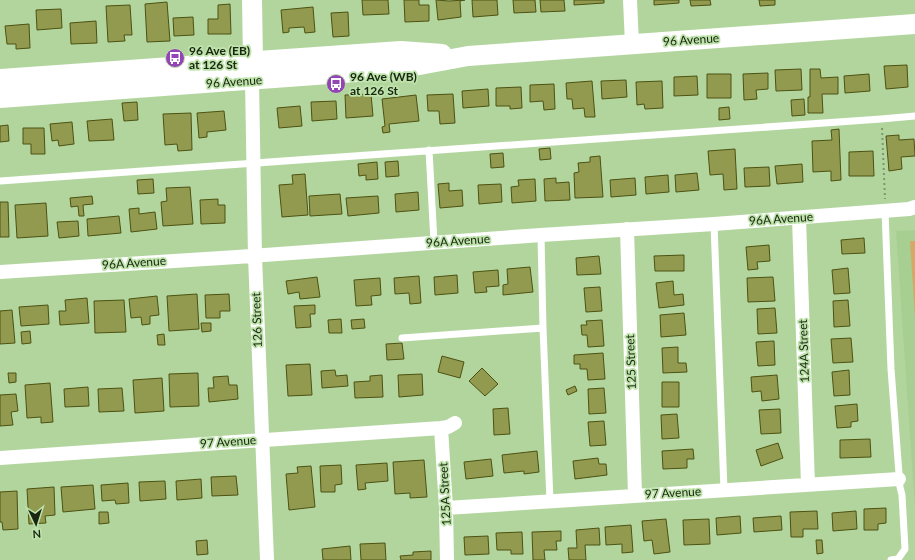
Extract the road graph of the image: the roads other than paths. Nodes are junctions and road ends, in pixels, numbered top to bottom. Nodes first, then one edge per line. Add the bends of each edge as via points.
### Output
1 (252, 0) edge
2 (630, 0) edge
3 (915, 24) edge
4 (632, 44) junction
5 (468, 56) junction
6 (253, 60) junction
7 (0, 79) edge
8 (252, 80) junction
9 (221, 83) junction
10 (0, 98) edge
11 (915, 116) edge
12 (429, 150) junction
13 (252, 164) junction
14 (0, 181) edge
15 (885, 205) junction
16 (915, 207) edge
17 (799, 218) junction
18 (714, 224) junction
19 (627, 229) junction
20 (541, 235) junction
21 (434, 242) junction
22 (255, 256) junction
23 (0, 272) edge
24 (544, 328) junction
25 (402, 338) dead end
26 (455, 423) dead end
27 (441, 428) junction
28 (262, 440) junction
29 (0, 458) edge
30 (899, 479) junction
31 (808, 484) junction
32 (724, 490) junction
33 (635, 495) junction
34 (550, 502) junction
35 (446, 508) junction
36 (266, 560) edge
37 (447, 560) edge
38 (891, 560) edge

1 - 6 main road
2 - 4 street
3 - 4 main road, 96 Avenue
4 - 5 main road, 96 Avenue
5 - 6 main road, 96 Avenue via 401,51
5 - 8 main road, 96 Avenue via 398,69
6 - 7 main road, 96 Avenue
6 - 9 main road via 246,69
8 - 9 main road, 96 Avenue
8 - 13 street, 126 Street
9 - 10 main road, 96 Avenue
11 - 12 lane
12 - 13 lane
12 - 21 lane
13 - 14 lane
13 - 22 street, 126 Street
15 - 16 street, 96A Avenue via 910,209
15 - 17 street, 96A Avenue
15 - 30 lane via 891,368
17 - 18 street, 96A Avenue
17 - 31 street, 124A Street
18 - 19 street, 96A Avenue
18 - 32 lane
19 - 20 street, 96A Avenue
19 - 33 street, 125 Street
20 - 21 street, 96A Avenue
20 - 24 lane
21 - 22 street, 96A Avenue
22 - 23 street, 96A Avenue
22 - 28 street, 126 Street
24 - 25 lane
24 - 34 lane
26 - 27 street, 97 Avenue
27 - 28 street, 97 Avenue
27 - 35 street, 125A Street
28 - 29 street, 97 Avenue
28 - 36 street, 126 Street
30 - 31 street, 97 Avenue
30 - 38 lane via 906,549 898,558
31 - 32 street, 97 Avenue
32 - 33 street, 97 Avenue
33 - 34 street, 97 Avenue
34 - 35 street, 97 Avenue
35 - 37 street, 125A Street

